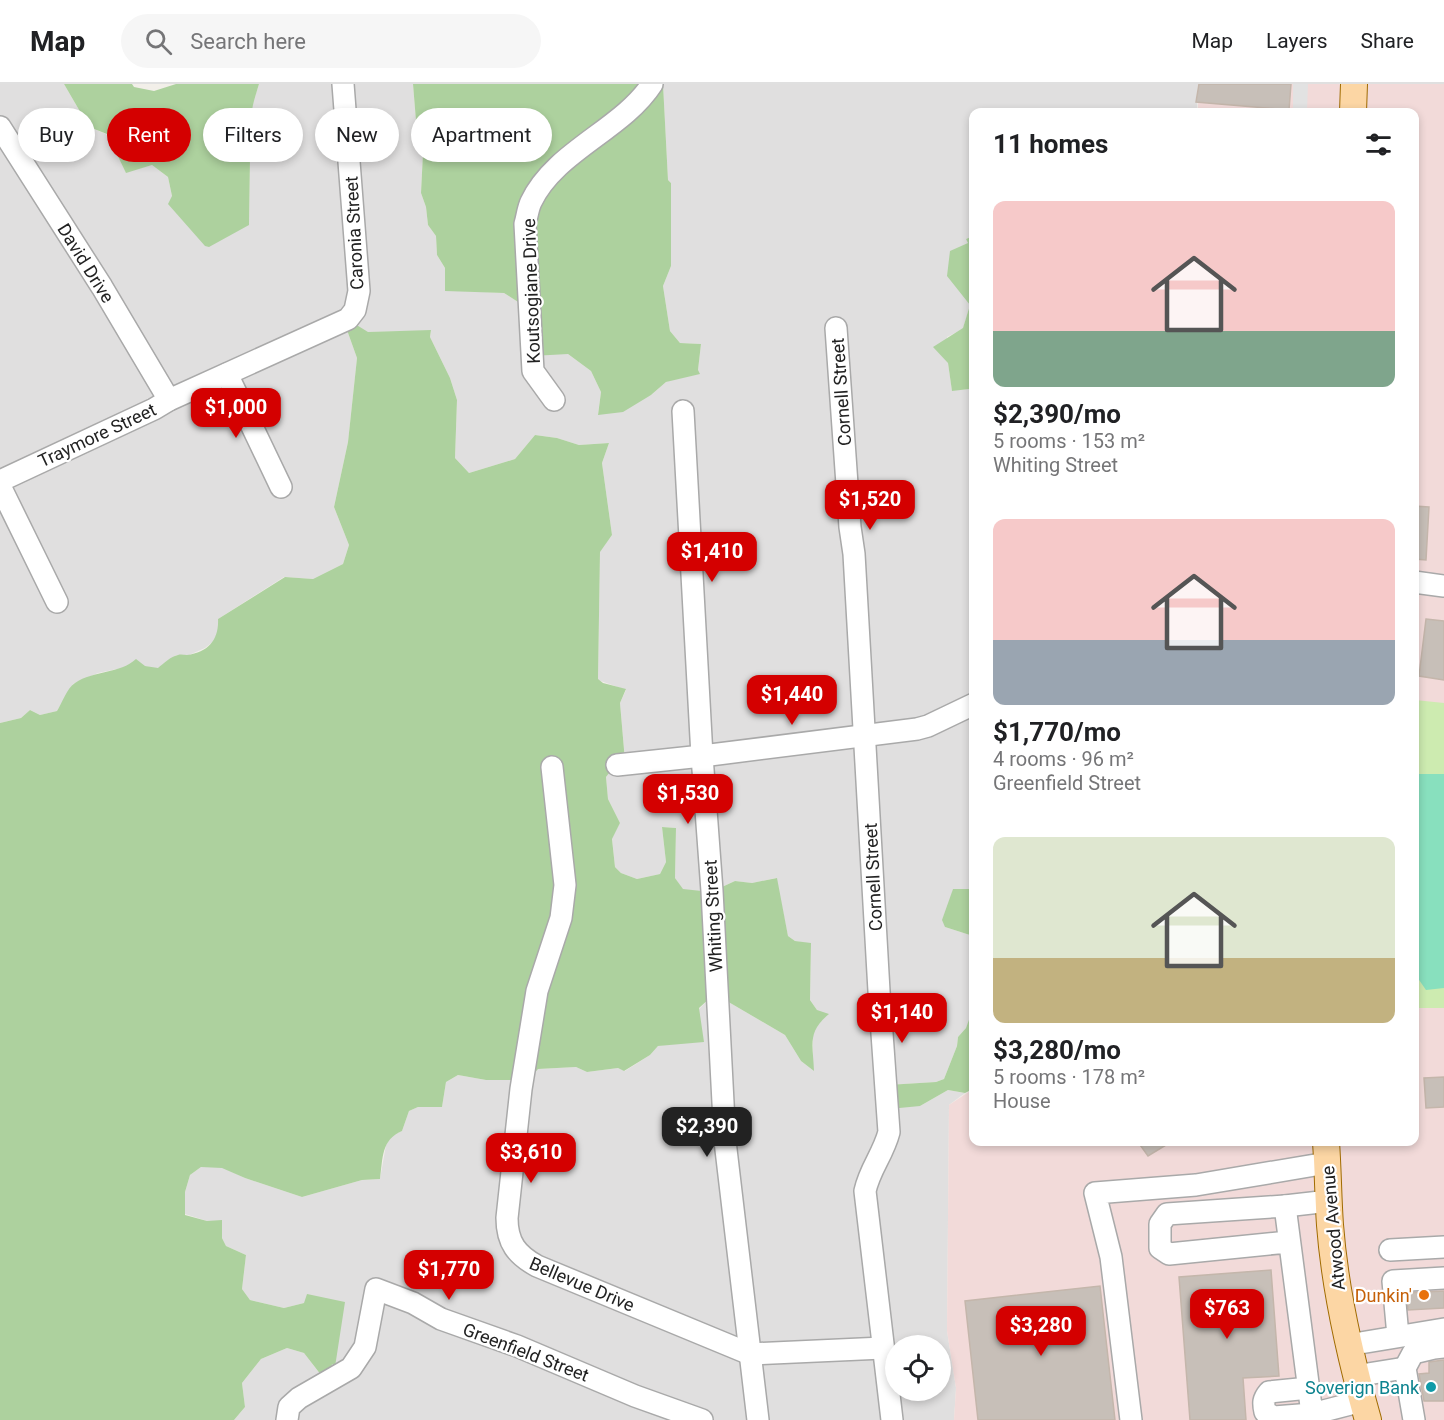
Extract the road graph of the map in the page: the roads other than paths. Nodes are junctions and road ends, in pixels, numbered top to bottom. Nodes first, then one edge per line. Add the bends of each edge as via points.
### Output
1 (343, 84) edge
2 (652, 84) edge
3 (1354, 84) edge
4 (1353, 108) edge
5 (0, 128) edge
6 (355, 310) joint
7 (836, 328) dead end
8 (227, 374) junction
9 (169, 400) junction
10 (554, 400) dead end
11 (683, 411) dead end
12 (0, 481) edge
13 (0, 486) edge
14 (281, 487) dead end
15 (1419, 583) edge
16 (1444, 586) edge
17 (57, 602) dead end
18 (969, 706) edge
19 (864, 737) junction
20 (702, 756) junction
21 (617, 765) dead end
22 (552, 766) dead end
23 (1327, 1152) edge
24 (1329, 1201) junction
25 (1285, 1206) junction
26 (1288, 1242) junction
27 (1444, 1246) edge
28 (1390, 1250) dead end
29 (1444, 1278) edge
30 (1444, 1329) edge
31 (1398, 1336) junction
32 (1348, 1344) junction
33 (1444, 1347) edge
34 (883, 1348) junction
35 (750, 1354) junction
36 (1405, 1368) junction
37 (1356, 1376) junction
38 (1309, 1388) junction
39 (1365, 1410) edge
40 (1312, 1414) junction
41 (287, 1420) edge
42 (702, 1420) edge
43 (758, 1420) edge
44 (892, 1420) edge
45 (1131, 1420) edge
46 (1414, 1420) edge

1 - 6 street, Caronia Street via 359,291
2 - 10 street, Koutsogiane Drive via 642,99 540,185 530,203 525,224 533,371
3 - 4 main road
5 - 9 street, David Drive
6 - 8 street, Traymore Street via 348,319
7 - 19 street, Cornell Street
8 - 9 street, Traymore Street
8 - 14 street
9 - 12 street, Traymore Street
11 - 20 street, Whiting Street
13 - 17 street
15 - 16 street
18 - 19 street via 928,726
19 - 20 street
19 - 34 street, Cornell Street via 889,1132 865,1191
20 - 21 street
20 - 35 street, Whiting Street via 725,1142
22 - 35 street, Bellevue Drive via 565,885 561,918 537,991 521,1089 507,1218 510,1239 522,1257 537,1266
23 - 24 main road, Atwood Avenue
23 - 45 street via 1196,1185 1095,1193 1111,1257
24 - 25 street
24 - 32 main road, Atwood Avenue
25 - 26 street
25 - 26 street via 1167,1214 1160,1224 1160,1248 1169,1254
26 - 38 street
27 - 28 street
29 - 31 street via 1392,1281
30 - 31 street
31 - 32 street
32 - 37 main road, Atwood Avenue
33 - 36 street via 1413,1353
34 - 35 street, Bellevue Drive
34 - 44 street, Cornell Street
35 - 43 street, Whiting Street
36 - 37 street
36 - 46 street
37 - 39 main road, Atwood Avenue
38 - 40 street
38 - 40 street via 1269,1392 1263,1404 1265,1412 1274,1417
39 - 40 street
41 - 42 street, Greenfield Street via 289,1407 299,1398 351,1368 365,1347 376,1289 441,1319

